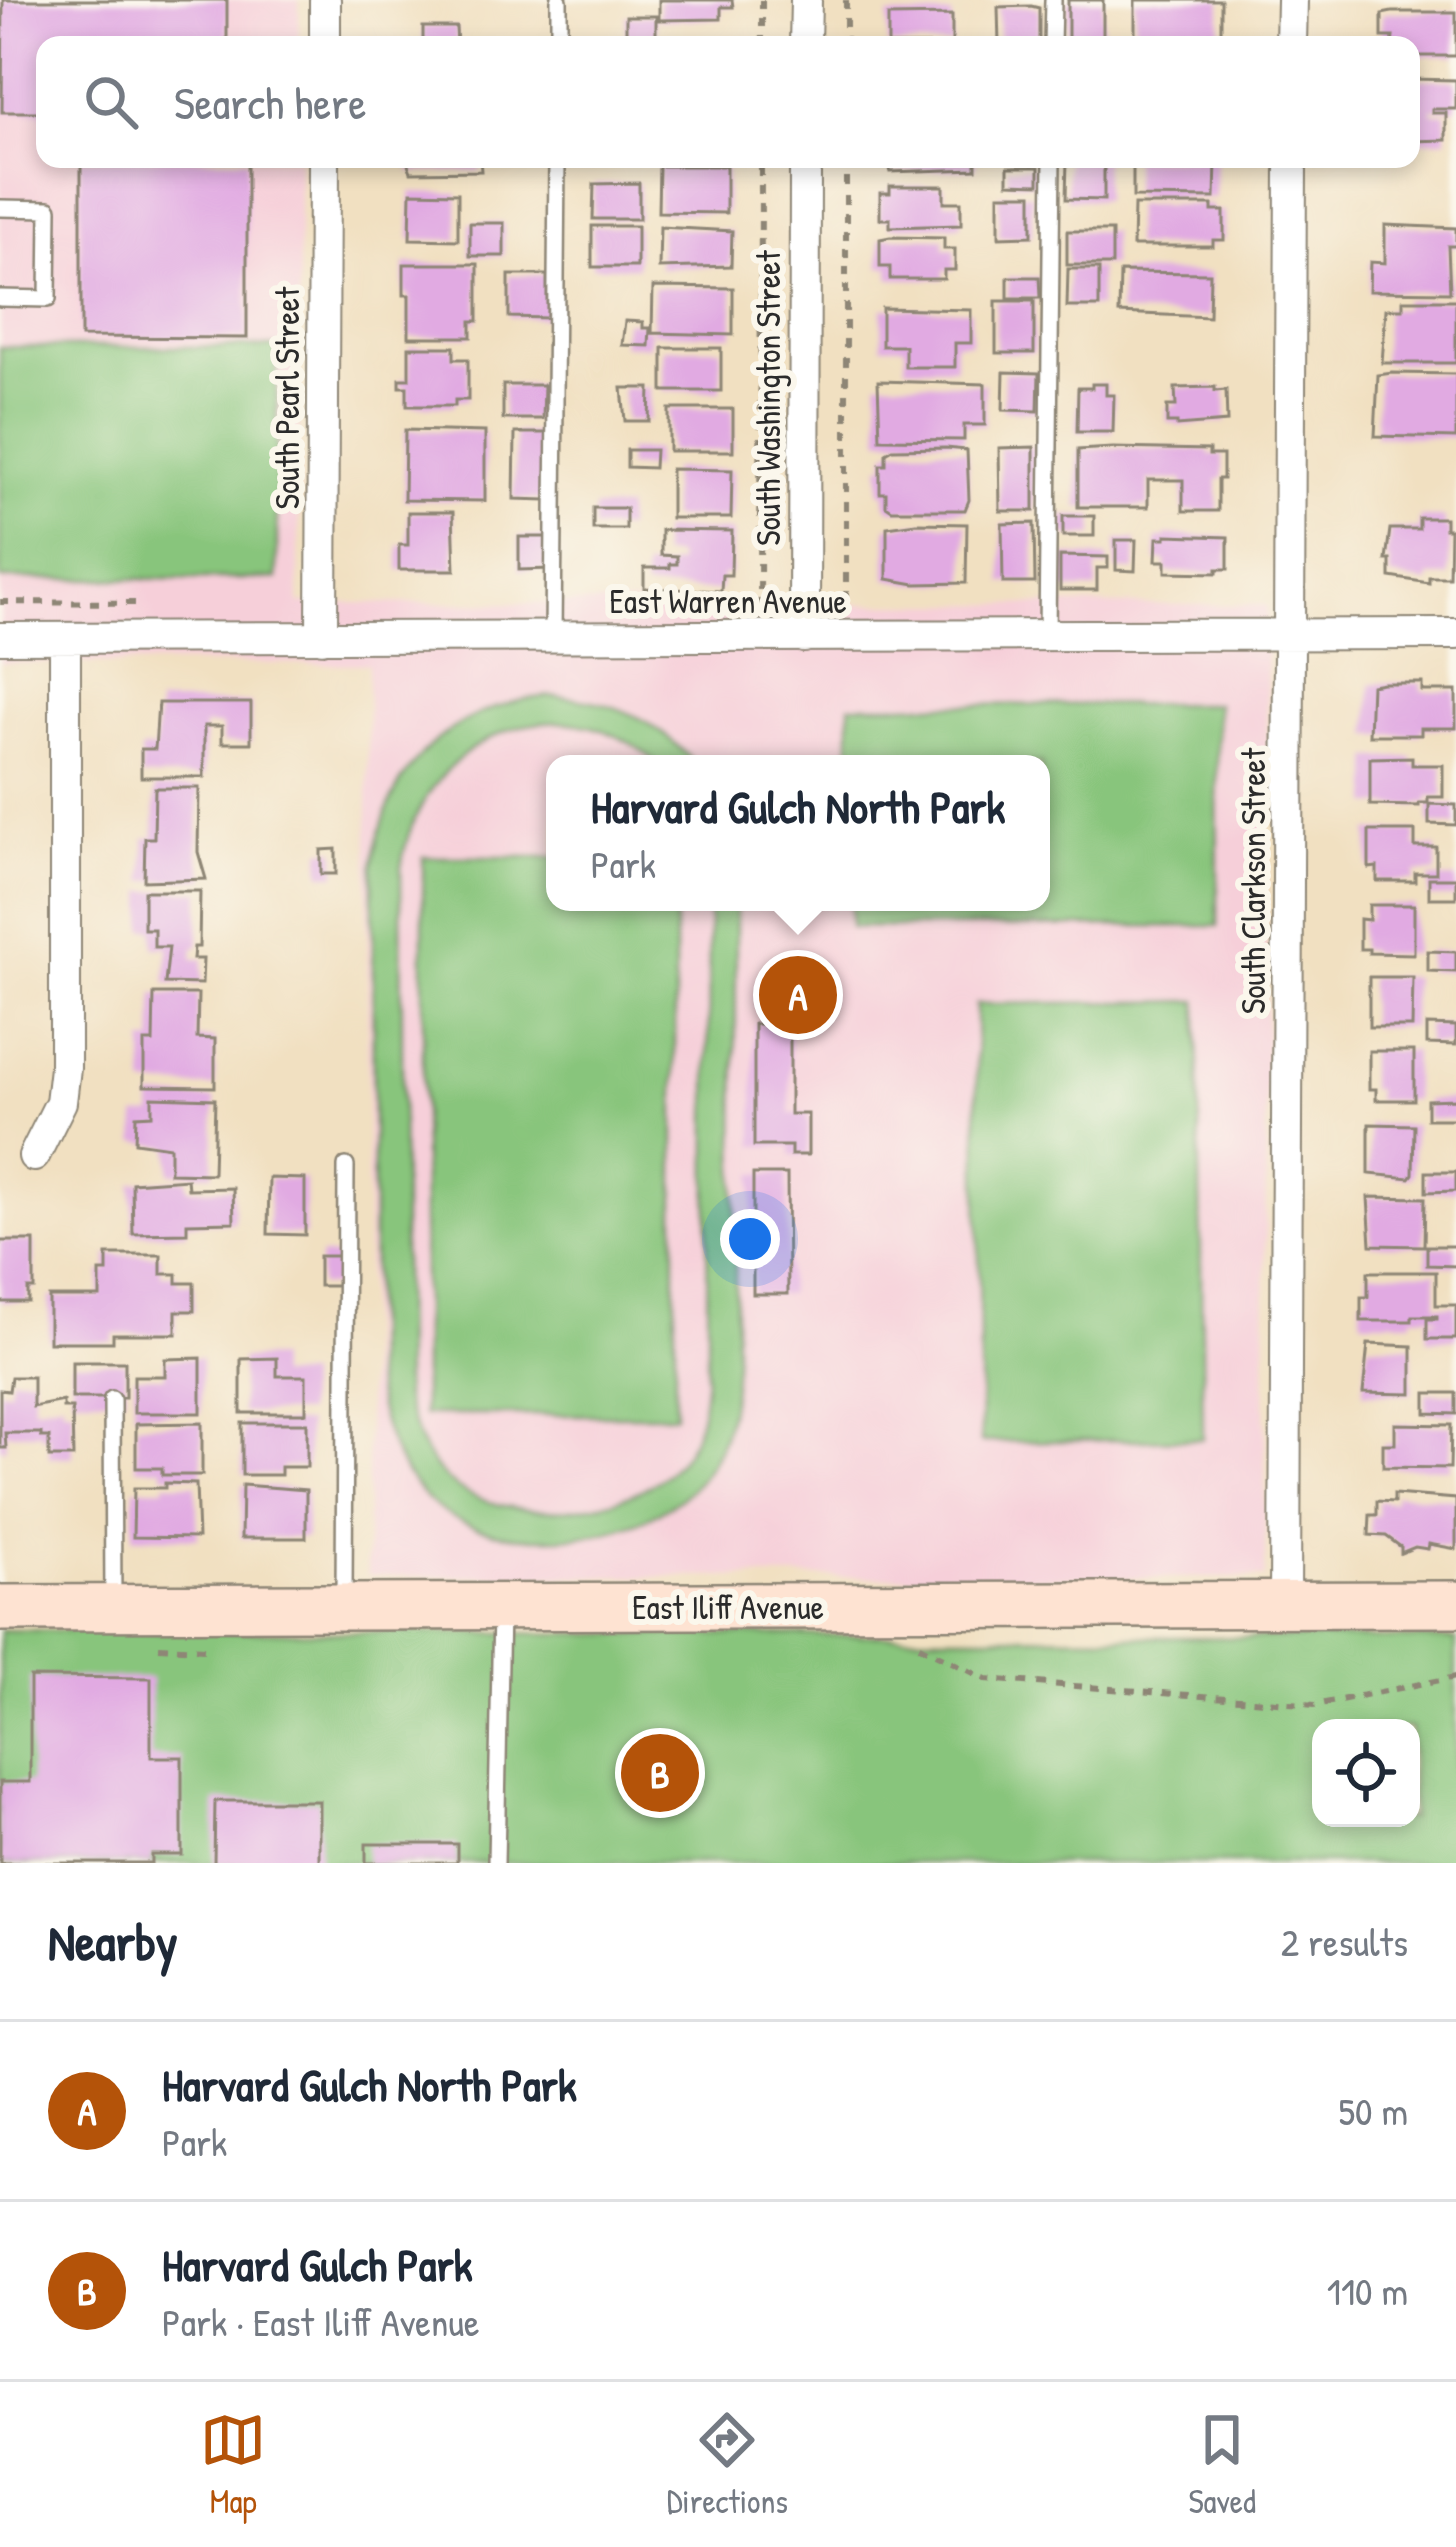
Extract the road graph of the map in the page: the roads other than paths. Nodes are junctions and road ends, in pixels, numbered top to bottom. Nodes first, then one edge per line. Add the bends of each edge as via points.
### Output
1 (325, 0) edge
2 (559, 0) edge
3 (806, 0) edge
4 (1053, 0) edge
5 (1292, 0) edge
6 (325, 36) edge
7 (559, 36) edge
8 (806, 36) edge
9 (1052, 36) edge
10 (1292, 36) edge
11 (324, 168) edge
12 (557, 168) edge
13 (805, 168) edge
14 (1052, 168) edge
15 (1291, 168) edge
16 (0, 208) edge
17 (0, 298) edge
18 (1291, 634) junction
19 (1456, 634) edge
20 (1047, 635) junction
21 (804, 637) junction
22 (0, 638) edge
23 (322, 638) junction
24 (65, 639) junction
25 (553, 639) junction
26 (34, 1156) dead end
27 (346, 1166) dead end
28 (112, 1399) dead end
29 (1285, 1604) junction
30 (1456, 1604) edge
31 (502, 1607) junction
32 (0, 1608) edge
33 (113, 1608) junction
34 (344, 1608) junction
35 (496, 1863) edge

1 - 6 street
2 - 7 lane
3 - 8 street
4 - 9 lane
5 - 10 street
11 - 23 street, South Pearl Street
12 - 25 lane
13 - 21 street, South Washington Street
14 - 20 lane
15 - 18 street, South Clarkson Street
16 - 17 lane via 49,209 48,299
18 - 19 street, East Warren Avenue
18 - 20 street, East Warren Avenue
18 - 29 street, South Clarkson Street
20 - 21 street, East Warren Avenue
21 - 25 street, East Warren Avenue
22 - 24 street, East Warren Avenue
23 - 24 street, East Warren Avenue
23 - 25 street, East Warren Avenue
24 - 26 street via 65,1068 61,1102
27 - 34 lane
28 - 33 lane
29 - 30 street, East Iliff Avenue
29 - 31 street, East Iliff Avenue
31 - 34 street, East Iliff Avenue
31 - 35 lane
32 - 33 street, East Iliff Avenue
33 - 34 street, East Iliff Avenue

